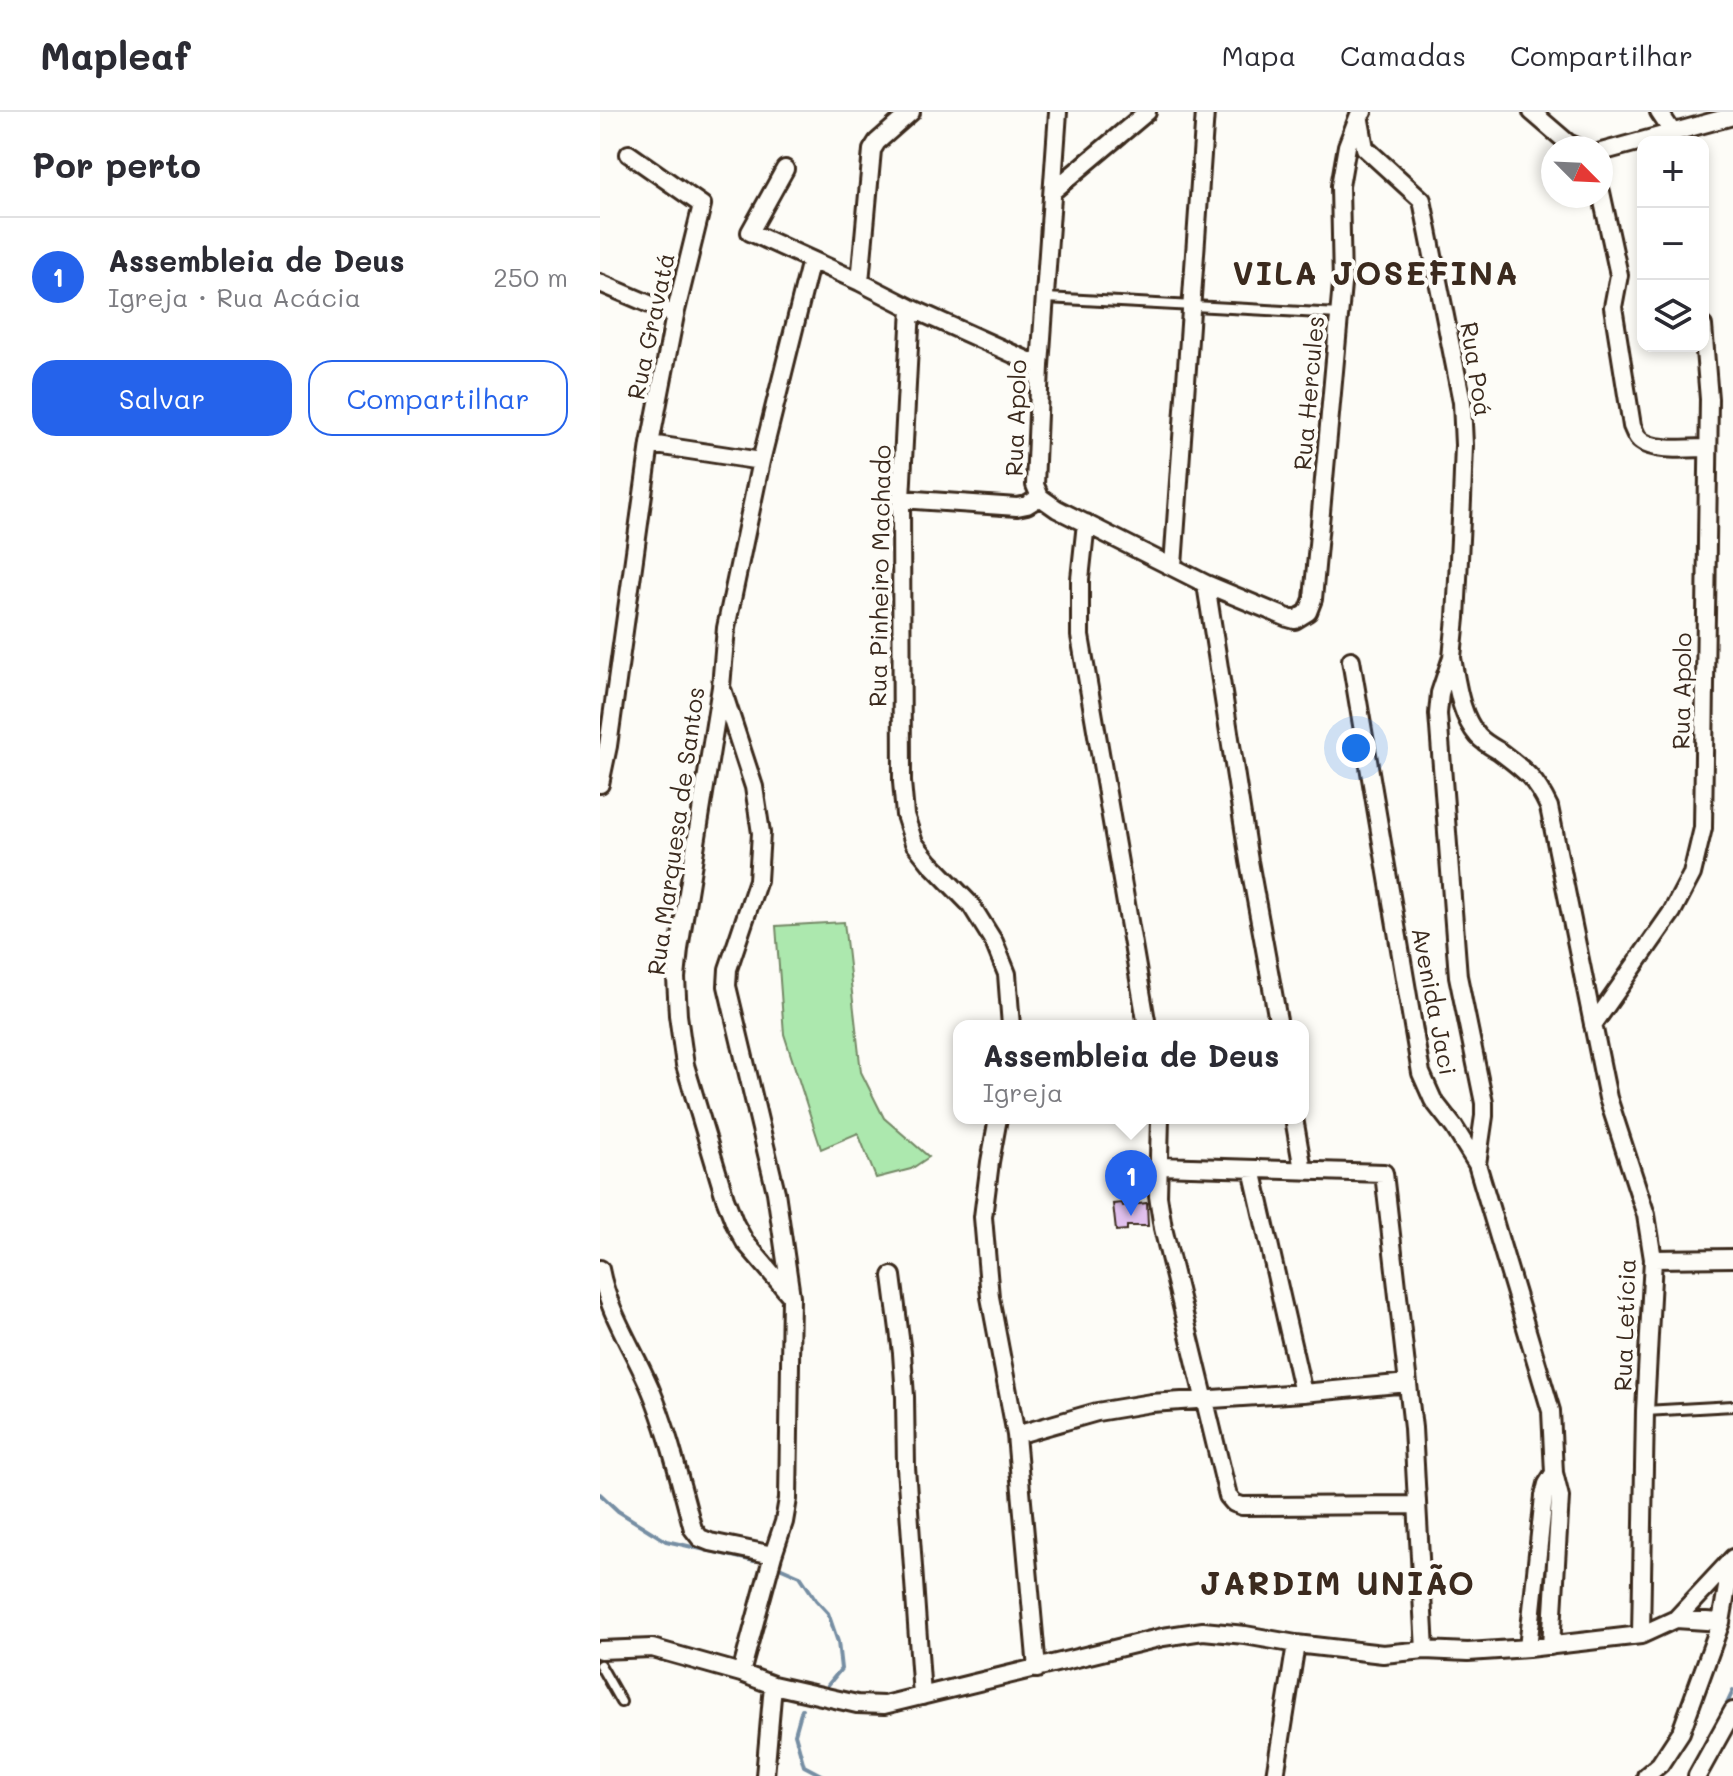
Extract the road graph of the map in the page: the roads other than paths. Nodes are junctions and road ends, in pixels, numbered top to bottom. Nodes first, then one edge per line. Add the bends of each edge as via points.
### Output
1 (911, 112) edge
2 (1058, 112) edge
3 (1147, 112) edge
4 (1205, 112) edge
5 (1532, 112) edge
6 (1659, 112) edge
7 (1361, 114) edge
8 (1733, 116) edge
9 (1560, 136) edge
10 (1673, 136) edge
11 (1677, 136) edge
12 (1637, 145) edge
13 (1613, 150) edge
14 (629, 154) dead end
15 (785, 169) dead end
16 (1053, 191) junction
17 (1604, 208) edge
18 (811, 260) junction
19 (860, 282) junction
20 (600, 283) edge
21 (1045, 298) junction
22 (1191, 306) junction
23 (911, 308) junction
24 (1339, 314) junction
25 (675, 315) junction
26 (1705, 352) edge
27 (1040, 366) junction
28 (650, 444) junction
29 (1708, 448) junction
30 (761, 461) junction
31 (1040, 497) junction
32 (901, 499) junction
33 (1086, 523) junction
34 (1173, 566) junction
35 (1206, 584) junction
36 (1288, 618) joint
37 (1452, 657) junction
38 (1351, 660) dead end
39 (721, 687) junction
40 (600, 784) edge
41 (1011, 1020) edge
42 (1146, 1020) edge
43 (1278, 1020) edge
44 (1593, 1025) junction
45 (997, 1124) edge
46 (1160, 1124) edge
47 (1295, 1124) edge
48 (1477, 1164) junction
49 (1159, 1166) junction
50 (1252, 1169) junction
51 (1303, 1170) junction
52 (1733, 1258) edge
53 (1653, 1259) junction
54 (600, 1269) edge
55 (892, 1276) dead end
56 (791, 1296) junction
57 (1408, 1383) junction
58 (1303, 1393) junction
59 (1206, 1400) junction
60 (1733, 1406) edge
61 (1645, 1411) junction
62 (1016, 1435) junction
63 (1554, 1473) junction
64 (1417, 1505) junction
65 (773, 1555) junction
66 (1733, 1557) edge
67 (1676, 1619) junction
68 (1721, 1622) junction
69 (1641, 1635) junction
70 (1296, 1644) junction
71 (1551, 1646) junction
72 (1528, 1648) junction
73 (600, 1650) edge
74 (1425, 1650) junction
75 (600, 1665) edge
76 (1037, 1669) junction
77 (741, 1673) junction
78 (773, 1685) junction
79 (922, 1696) junction
80 (621, 1702) dead end
81 (1733, 1711) edge
82 (765, 1776) edge
83 (1275, 1776) edge
84 (1646, 1776) edge
85 (1697, 1776) edge

1 - 19 street via 872,150
2 - 16 street, Rua Apolo
3 - 16 street
4 - 22 street
5 - 9 street
6 - 10 street
7 - 24 street, Rua Hercules via 1347,146 1340,186
7 - 37 street, Rua Poá via 1365,148 1422,200 1462,402
8 - 11 street
12 - 13 street
14 - 25 street, Rua Gravatá via 702,205
15 - 18 street via 750,232
16 - 21 street, Rua Apolo
17 - 29 street via 1619,275 1613,307 1632,426 1645,444
18 - 19 street
18 - 30 street, Rua Marquesa de Santos
19 - 23 street
20 - 25 street
21 - 22 lane
21 - 27 street, Rua Apolo
22 - 24 lane
22 - 34 street
23 - 27 street
23 - 32 street, Rua Pinheiro Machado
24 - 36 street, Rua Hercules via 1313,599 1302,617
25 - 28 street, Rua Gravatá
26 - 29 street, Rua Apolo
27 - 31 street, Rua Apolo via 1035,485
28 - 30 street
28 - 40 street, Rua Gravatá
29 - 44 street, Rua Apolo via 1703,828 1692,874 1672,912
30 - 39 street, Rua Marquesa de Santos via 726,628
31 - 32 street via 1017,507
31 - 33 street, Rua Apolo
32 - 41 street, Rua Pinheiro Machado via 905,815 914,843 971,905 994,942 1007,974
33 - 34 street, Rua Apolo
33 - 42 street via 1080,636
34 - 35 street, Rua Apolo
35 - 36 street, Rua Apolo
35 - 43 street
37 - 44 street, Rua Letícia via 1460,699 1478,737 1529,774 1549,807
37 - 48 street via 1438,714 1458,976 1484,1103
38 - 48 street, Avenida Jaci via 1421,1073
39 - 56 street via 754,787 761,833 758,880 727,986 776,1192
39 - 56 street, Rua Marquesa de Santos via 679,949 678,1015 685,1065 735,1224
44 - 53 street, Rua Letícia via 1608,1098 1646,1215
45 - 62 street via 983,1217 990,1297
46 - 49 street
47 - 51 street
48 - 63 street, Avenida Jaci via 1551,1411
49 - 50 street
49 - 59 street via 1163,1228
50 - 51 street
50 - 58 street
51 - 57 street via 1383,1172
52 - 53 street
53 - 61 street, Rua Letícia
54 - 65 street via 620,1329 658,1410 693,1529 710,1542
55 - 79 street via 902,1353
56 - 65 street via 788,1499
57 - 58 street
57 - 64 street
58 - 59 street
59 - 62 street via 1097,1412
59 - 64 street via 1234,1503
60 - 61 lane
61 - 69 street, Rua Letícia
62 - 76 street
63 - 71 street, Avenida Jaci via 1560,1497
63 - 72 street, Avenida Jaci via 1544,1496
64 - 74 street
65 - 77 street
66 - 67 street
66 - 68 street
67 - 68 street
67 - 69 street
68 - 84 street via 1681,1732
69 - 71 street
70 - 74 street via 1383,1654
70 - 76 street via 1203,1631
70 - 83 street
71 - 72 street
72 - 74 street
73 - 77 street via 652,1648
75 - 80 lane
76 - 79 street
77 - 78 street
78 - 79 street via 857,1704 884,1705
78 - 82 street
81 - 85 street

